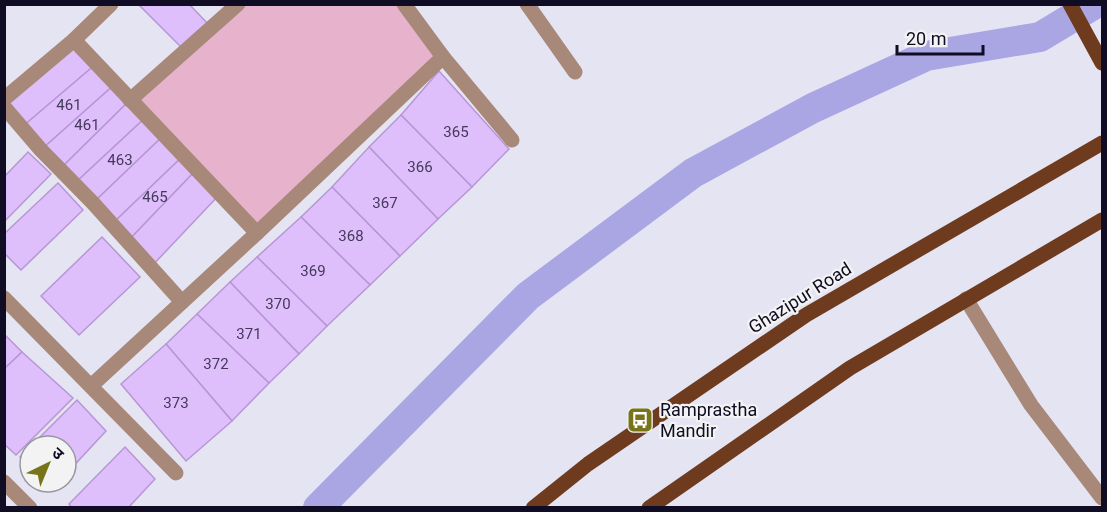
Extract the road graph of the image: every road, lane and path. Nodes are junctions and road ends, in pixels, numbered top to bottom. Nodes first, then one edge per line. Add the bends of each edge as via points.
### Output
1 (111, 4) edge
2 (238, 4) edge
3 (405, 4) edge
4 (527, 4) edge
5 (1070, 4) edge
6 (74, 40) junction
7 (443, 57) junction
8 (1102, 63) edge
9 (575, 72) dead end
10 (4, 99) edge
11 (130, 100) junction
12 (4, 107) edge
13 (512, 140) dead end
14 (1102, 143) edge
15 (1102, 220) edge
16 (257, 233) junction
17 (4, 298) edge
18 (966, 299) junction
19 (182, 302) junction
20 (91, 386) junction
21 (176, 473) dead end
22 (4, 482) edge
23 (1102, 498) edge
24 (30, 507) edge
25 (533, 507) edge
26 (649, 507) edge

1 - 6 street
2 - 11 street
3 - 7 street
4 - 9 street
5 - 8 main road
6 - 10 street
6 - 11 street
7 - 13 street
7 - 16 street
11 - 16 street
12 - 19 street
14 - 25 main road, Ghazipur Road via 806,315 588,464
15 - 18 main road
16 - 19 street
17 - 20 street
18 - 23 street via 1031,405
18 - 26 main road via 850,368
19 - 20 street
20 - 21 street
22 - 24 street

